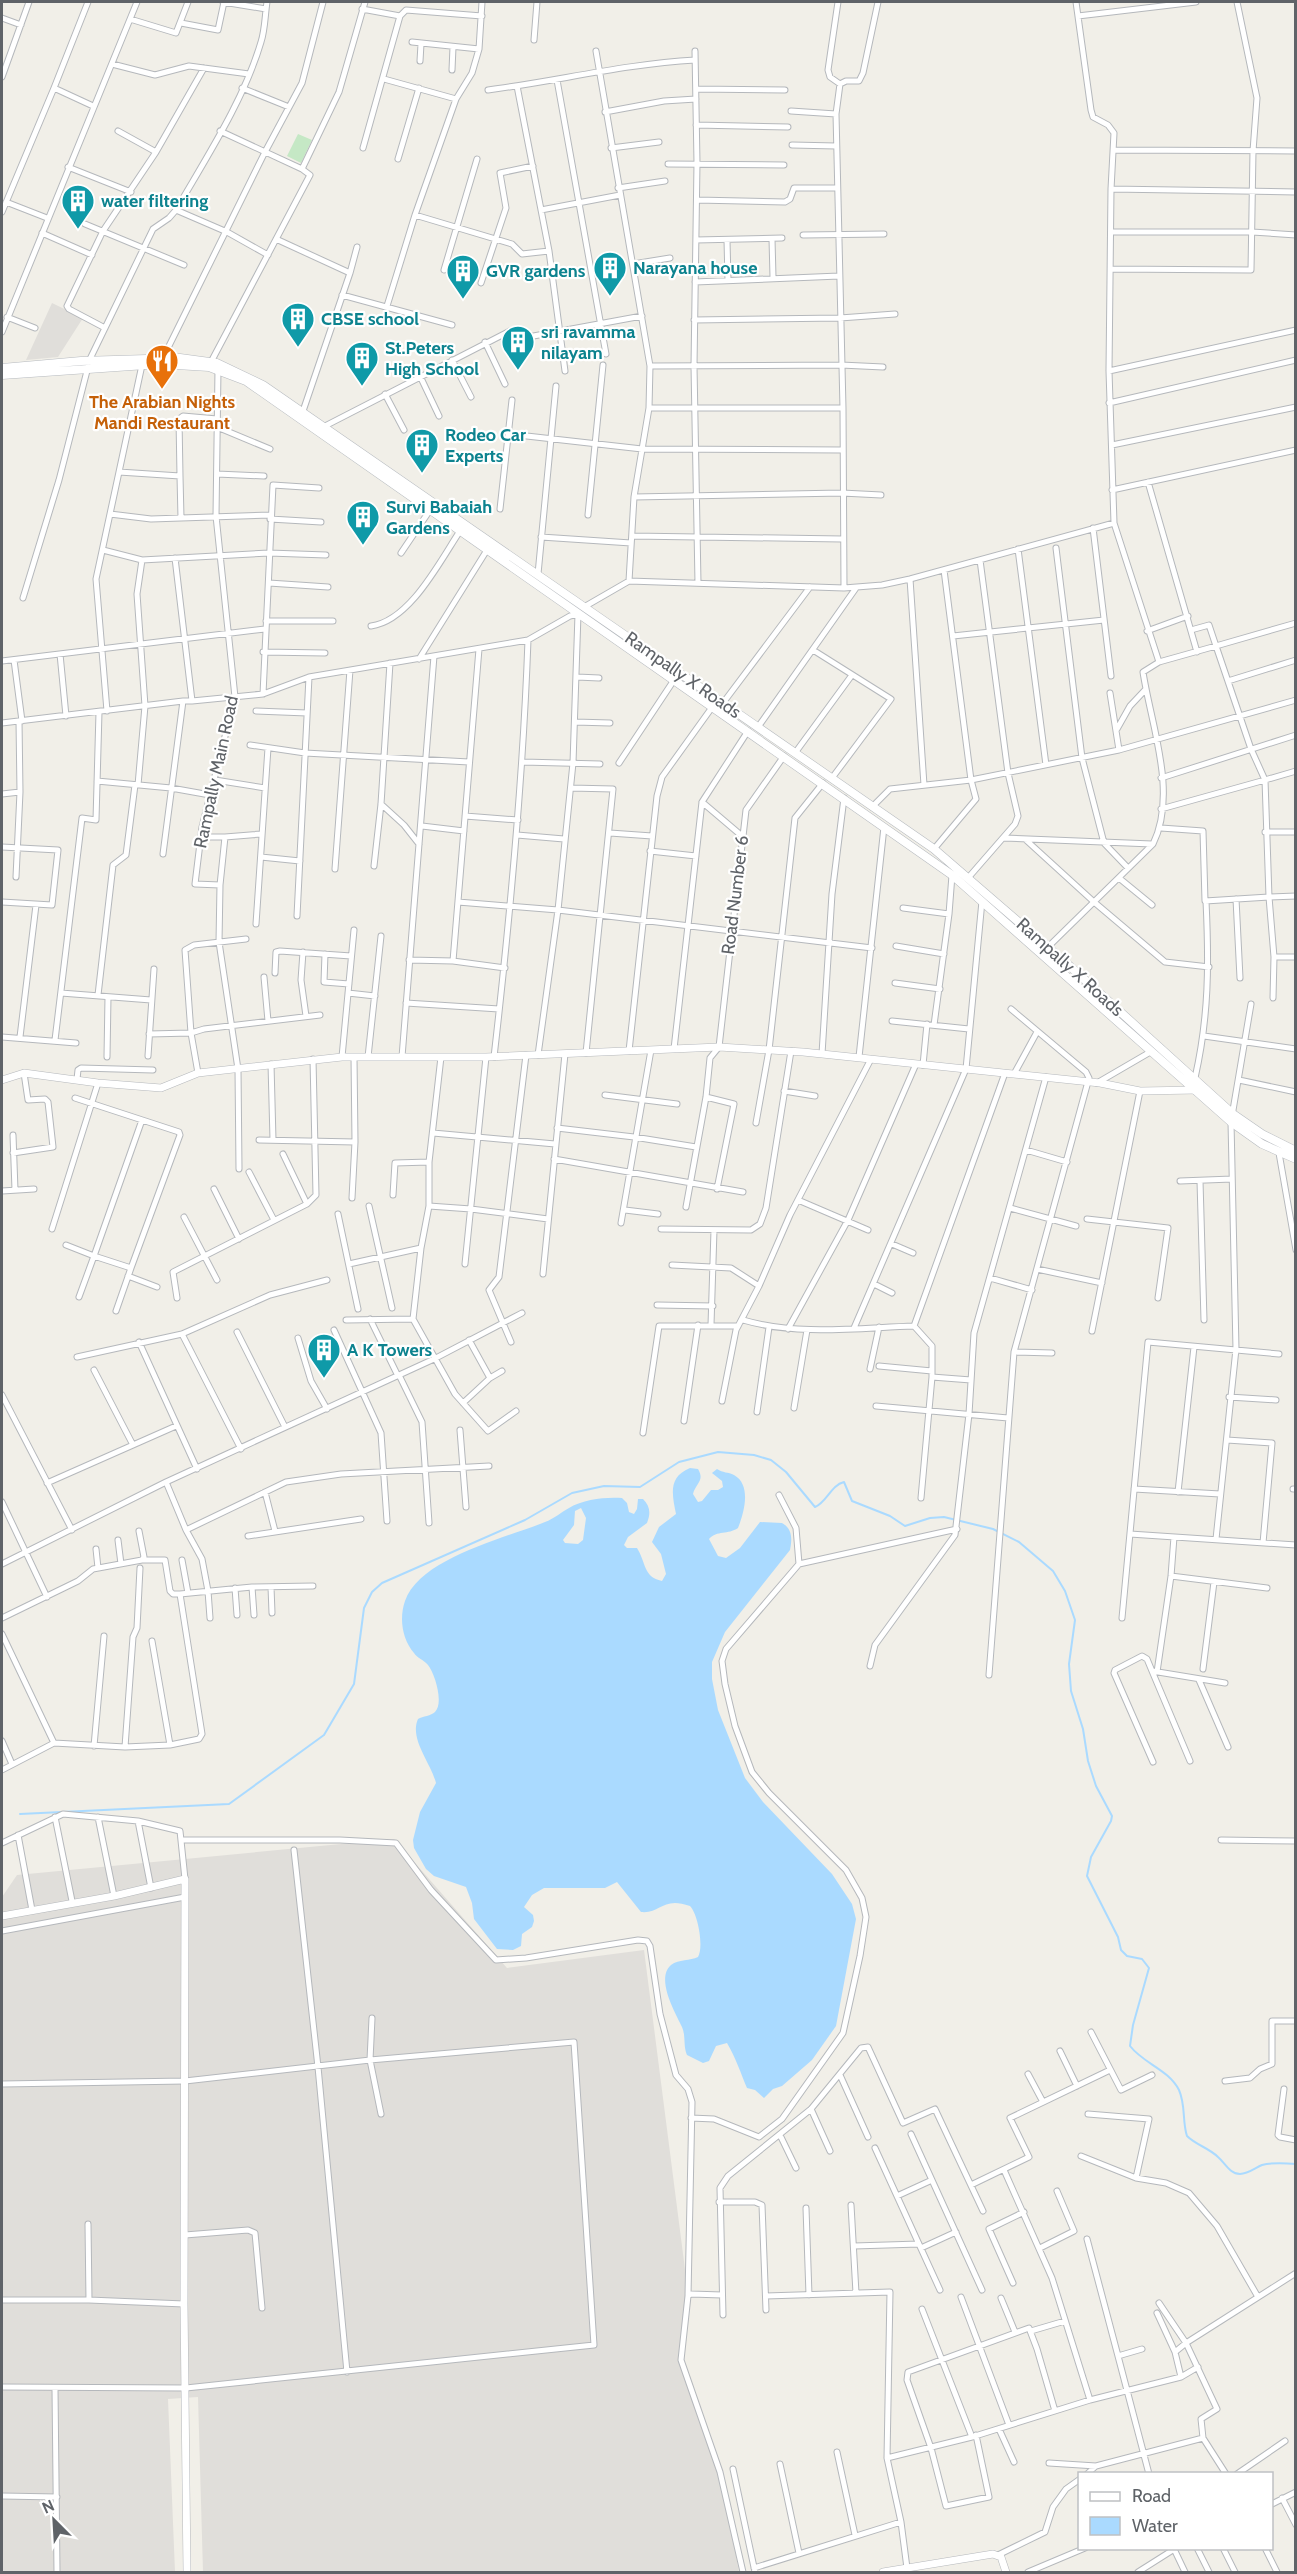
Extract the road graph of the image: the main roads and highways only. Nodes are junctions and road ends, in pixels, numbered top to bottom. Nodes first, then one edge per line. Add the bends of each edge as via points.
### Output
1 (89, 364) junction
2 (2, 368) edge
3 (2, 375) edge
4 (580, 611) junction
5 (1199, 1088) junction
6 (1232, 1118) junction
7 (1296, 1151) edge
8 (1296, 1159) edge

1 - 2 main road, Rampally X Roads
1 - 3 main road, Rampally X Roads
1 - 4 main road, Rampally X Roads via 199,366 246,381
1 - 4 main road, Rampally X Roads via 163,358 211,362 237,370 303,411 538,574
4 - 5 main road via 952,875
4 - 5 main road, Rampally X Roads via 758,727 934,849 1195,1078
5 - 6 main road
6 - 7 main road
6 - 8 main road via 1279,1153

